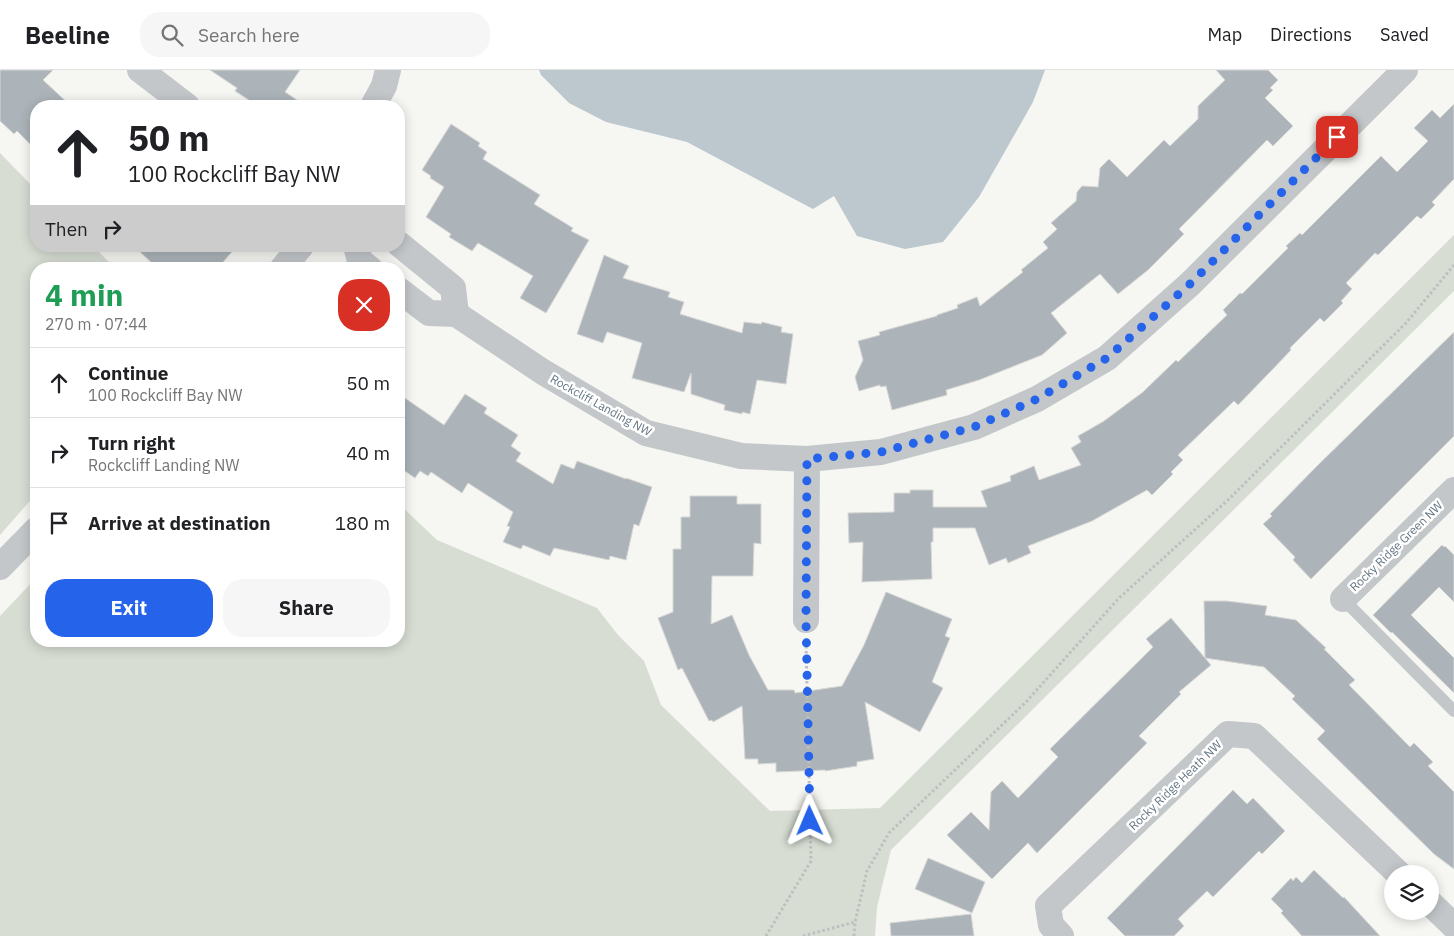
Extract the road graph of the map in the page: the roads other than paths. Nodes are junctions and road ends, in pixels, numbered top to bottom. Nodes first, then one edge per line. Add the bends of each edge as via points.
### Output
1 (140, 70) edge
2 (388, 70) edge
3 (1405, 70) edge
4 (180, 100) edge
5 (376, 100) edge
6 (405, 249) edge
7 (296, 252) edge
8 (288, 262) edge
9 (405, 295) edge
10 (456, 314) junction
11 (807, 459) junction
12 (1452, 494) edge
13 (30, 536) edge
14 (0, 567) edge
15 (1343, 598) joint
16 (806, 620) road end
17 (1454, 711) edge
18 (1390, 865) edge
19 (1439, 912) edge
20 (1454, 926) edge
21 (1061, 936) edge

1 - 4 street
2 - 5 street
3 - 11 street, Rockcliff Landing NW via 1190,284 1107,358 1037,399 974,427 881,452
6 - 10 street via 453,288
7 - 8 street
9 - 10 street via 429,313
10 - 11 street, Rockcliff Landing NW via 543,372 646,433 741,456
11 - 16 street
12 - 15 street, Rocky Ridge Green NW
13 - 14 street
15 - 17 lane
18 - 21 street, Rocky Ridge Heath NW via 1254,736 1228,734 1048,906 1050,925
19 - 20 street

